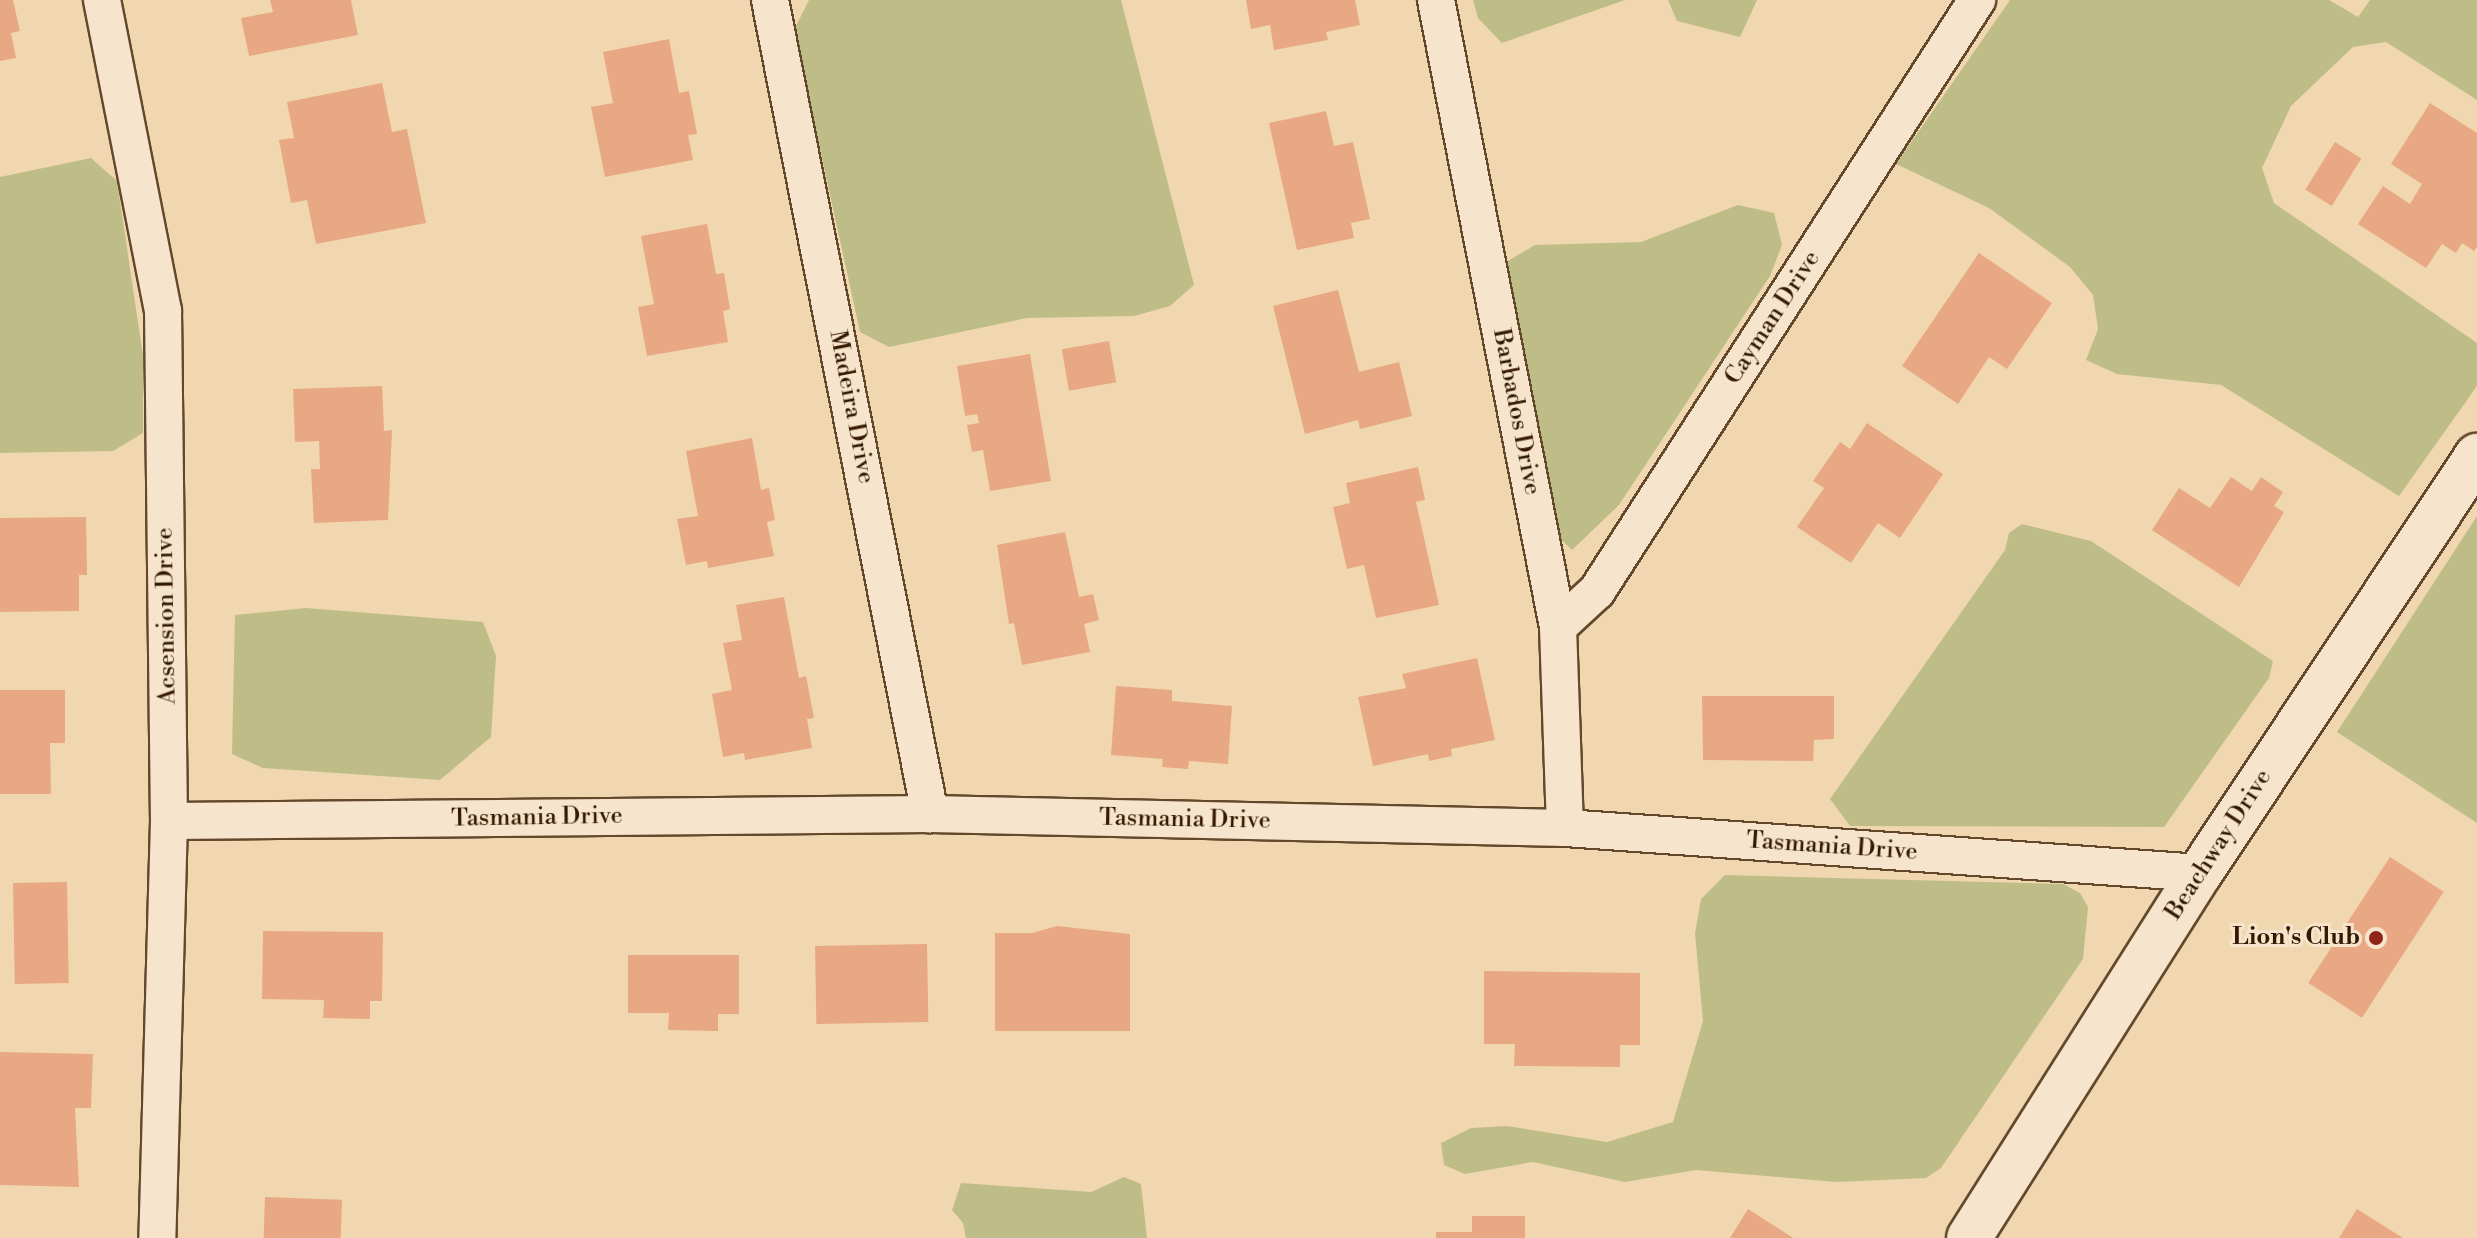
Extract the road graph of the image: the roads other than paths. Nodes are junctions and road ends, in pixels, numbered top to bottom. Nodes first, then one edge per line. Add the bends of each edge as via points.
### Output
1 (102, 0) edge
2 (770, 0) edge
3 (1436, 0) edge
4 (1977, 0) edge
5 (2477, 456) edge
6 (1558, 627) junction
7 (930, 814) junction
8 (169, 821) junction
9 (1565, 828) junction
10 (2200, 873) junction
11 (157, 1238) edge
12 (1969, 1238) edge

1 - 8 street, Acsension Drive via 163,310
2 - 7 street, Madeira Drive
3 - 6 street, Barbados Drive
4 - 6 street, Cayman Drive via 1597,591
5 - 10 street, Beachway Drive
6 - 9 street, Barbados Drive
7 - 8 street, Tasmania Drive
7 - 9 street, Tasmania Drive
8 - 11 street, Acsension Drive
9 - 10 street, Tasmania Drive
10 - 12 street, Beachway Drive

